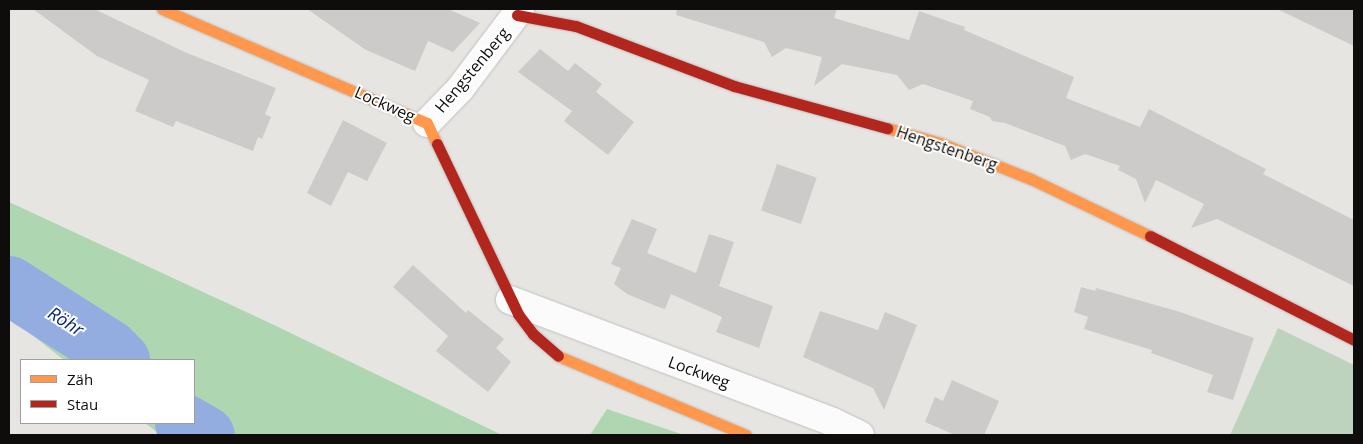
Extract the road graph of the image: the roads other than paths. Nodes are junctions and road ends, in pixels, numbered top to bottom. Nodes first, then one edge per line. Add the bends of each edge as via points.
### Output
1 (162, 9) edge
2 (518, 12) edge
3 (427, 124) junction
4 (510, 300) junction
5 (1354, 340) edge
6 (746, 435) edge
7 (860, 435) edge

1 - 3 street, Lockweg
2 - 3 street, Hengstenberg via 460,90
2 - 5 street, Hengstenberg via 576,26 734,86 944,144 1031,179 1132,227
3 - 4 street, Lockweg
4 - 6 street, Lockweg via 533,334 556,355
4 - 7 street, Lockweg

